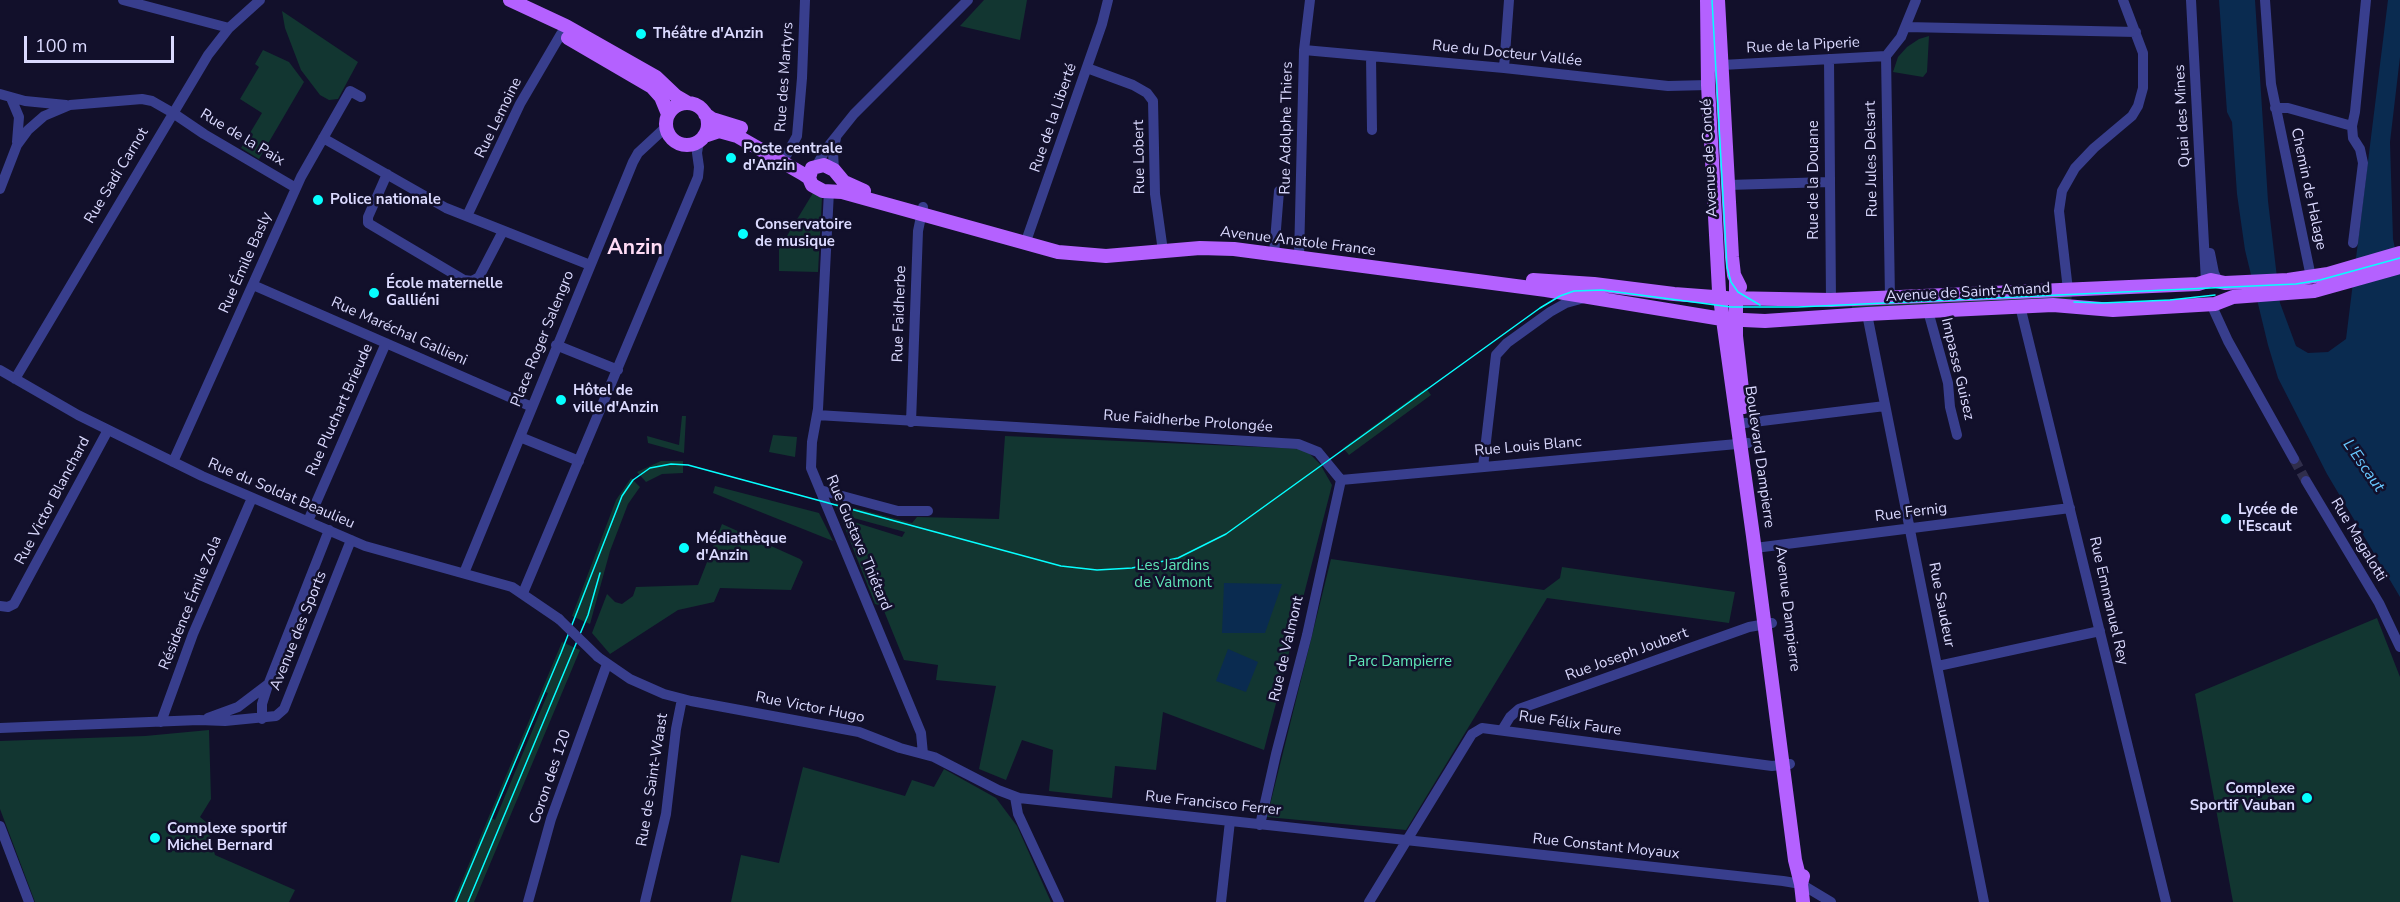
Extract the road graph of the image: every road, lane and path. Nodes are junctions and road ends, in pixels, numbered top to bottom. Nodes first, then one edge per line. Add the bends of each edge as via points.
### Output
1 (123, 0) edge
2 (260, 0) edge
3 (805, 0) edge
4 (968, 0) edge
5 (1108, 0) edge
6 (1310, 0) edge
7 (1509, 0) edge
8 (1707, 0) edge
9 (1718, 0) edge
10 (1916, 0) edge
11 (2123, 0) edge
12 (2191, 0) edge
13 (2265, 0) edge
14 (2366, 0) edge
15 (513, 2) edge
16 (1906, 27) junction
17 (229, 28) junction
18 (2136, 32) junction
19 (561, 34) junction
20 (1304, 50) junction
21 (1371, 56) junction
22 (1886, 56) junction
23 (1829, 59) junction
24 (1722, 65) junction
25 (1087, 68) junction
26 (1504, 68) junction
27 (1708, 85) junction
28 (5, 96) edge
29 (361, 97) dead end
30 (688, 103) junction
31 (70, 105) junction
32 (2275, 108) junction
33 (173, 113) junction
34 (705, 114) junction
35 (667, 121) junction
36 (2352, 126) junction
37 (1372, 130) dead end
38 (838, 134) junction
39 (323, 138) junction
40 (701, 139) junction
41 (17, 146) junction
42 (788, 154) junction
43 (814, 170) junction
44 (387, 174) junction
45 (836, 174) junction
46 (1828, 182) junction
47 (1728, 185) junction
48 (296, 188) junction
49 (0, 189) edge
50 (830, 191) junction
51 (1279, 191) dead end
52 (922, 212) junction
53 (467, 216) junction
54 (503, 231) junction
55 (1027, 240) junction
56 (2353, 243) dead end
57 (1162, 247) junction
58 (1274, 250) junction
59 (1300, 253) junction
60 (2400, 254) edge
61 (590, 265) junction
62 (2400, 267) edge
63 (1718, 276) junction
64 (2340, 277) junction
65 (2304, 278) junction
66 (1736, 281) junction
67 (2216, 282) junction
68 (253, 285) junction
69 (2068, 290) junction
70 (1697, 296) junction
71 (1587, 298) junction
72 (1727, 298) junction
73 (1890, 298) junction
74 (1761, 300) junction
75 (1831, 300) junction
76 (2219, 301) junction
77 (2020, 306) junction
78 (1928, 311) junction
79 (1867, 314) junction
80 (1729, 320) junction
81 (386, 343) junction
82 (556, 345) junction
83 (0, 370) edge
84 (618, 370) junction
85 (15, 379) junction
86 (1886, 406) junction
87 (532, 407) junction
88 (817, 415) junction
89 (911, 422) junction
90 (1742, 424) junction
91 (108, 430) junction
92 (1957, 435) dead end
93 (520, 437) junction
94 (1744, 443) junction
95 (2294, 459) tunnel mouth
96 (579, 461) junction
97 (173, 462) junction
98 (1483, 466) junction
99 (1341, 480) junction
100 (2306, 482) tunnel mouth
101 (820, 490) junction
102 (252, 498) junction
103 (2070, 508) junction
104 (927, 511) dead end
105 (308, 521) junction
106 (1910, 528) junction
107 (328, 531) junction
108 (351, 540) junction
109 (1759, 547) junction
110 (464, 573) junction
111 (523, 593) junction
112 (0, 606) edge
113 (1768, 624) junction
114 (2100, 631) junction
115 (2400, 647) edge
116 (598, 657) joint
117 (607, 664) junction
118 (1938, 666) junction
119 (268, 685) junction
120 (682, 699) junction
121 (262, 719) junction
122 (199, 720) junction
123 (161, 722) junction
124 (0, 728) edge
125 (1502, 730) junction
126 (923, 754) junction
127 (1787, 765) junction
128 (1015, 797) junction
129 (1230, 821) junction
130 (0, 825) edge
131 (1260, 825) junction
132 (1408, 841) junction
133 (1801, 884) junction
134 (29, 902) edge
135 (528, 902) edge
136 (645, 902) edge
137 (1059, 902) edge
138 (1221, 902) edge
139 (1369, 902) edge
140 (1803, 902) edge
141 (1831, 902) edge
142 (1984, 902) edge
143 (2166, 902) edge

1 - 17 street
2 - 17 street, Rue Sadi Carnot
3 - 42 street, Rue des Martyrs via 797,136
4 - 38 street
5 - 25 street, Rue de la Liberté
6 - 20 street, Rue Adolphe Thiers
7 - 26 street
8 - 27 main road
9 - 24 main road, Avenue de Condé
10 - 16 street
11 - 18 street
12 - 67 street, Quai des Mines via 2205,231
13 - 32 street, Chemin de Halage
14 - 36 street
15 - 19 main road
15 - 30 main road via 566,26 656,77
16 - 18 street
16 - 22 street
17 - 33 street, Rue Sadi Carnot
18 - 69 street via 2143,58 2144,88 2138,106 2128,121 2075,168 2061,195 2059,216
19 - 35 main road via 652,87 661,96
19 - 53 street, Rue Lemoine via 520,104
20 - 21 street, Rue du Docteur Vallée
20 - 59 street, Rue Adolphe Thiers
21 - 26 street, Rue du Docteur Vallée
21 - 37 street
22 - 23 street, Rue de la Piperie
22 - 73 street, Rue Jules Delsart
23 - 24 street, Rue de la Piperie
23 - 46 street, Rue de la Douane
24 - 47 main road, Avenue de Condé
25 - 55 street, Rue de la Liberté
25 - 57 street, Rue Lobert via 1133,85 1153,102 1155,194
26 - 27 street, Rue du Docteur Vallée via 1668,86
27 - 63 main road
28 - 31 street
28 - 41 street via 20,117
29 - 39 street, Rue Émile Basly via 350,91
30 - 34 main road via 697,105
30 - 35 main road via 676,106
31 - 33 street, Rue de la Paix via 142,99
31 - 41 street via 39,120
32 - 36 street, Chemin de Halage
32 - 65 street, Chemin de Halage
33 - 48 street, Rue de la Paix
33 - 85 street, Rue Sadi Carnot
34 - 40 main road via 708,125
34 - 42 main road, Avenue Anatole France via 736,125
35 - 40 main road via 670,137 678,143 689,145
35 - 61 street, Place Roger Salengro via 635,157
36 - 56 street via 2363,163
38 - 43 street
38 - 45 street via 833,149
39 - 44 street
39 - 48 street, Rue Émile Basly
40 - 43 main road, Avenue Anatole France via 716,132 729,132
40 - 84 street via 698,177
41 - 49 street
42 - 43 main road, Avenue Anatole France
43 - 45 main road, Avenue Anatole France via 824,165
43 - 50 main road, Avenue Anatole France via 814,186
44 - 53 street
44 - 54 street via 368,223 464,280 476,280 482,273
45 - 50 main road via 837,185
45 - 52 main road, Avenue Anatole France via 856,188
46 - 47 street
46 - 75 street, Rue de la Douane
47 - 66 main road, Avenue de Condé
48 - 68 street, Rue Émile Basly
50 - 52 main road, Avenue Anatole France
50 - 88 street, Rue Gustave Thiétard
51 - 58 street
52 - 55 main road, Avenue Anatole France
52 - 89 street, Rue Faidherbe via 918,231
53 - 54 street
54 - 61 street
55 - 57 main road, Avenue Anatole France via 1092,247
57 - 58 main road, Avenue Anatole France via 1225,240
58 - 59 main road, Avenue Anatole France
59 - 70 main road, Avenue Anatole France
59 - 71 main road, Avenue Anatole France
60 - 64 main road
61 - 82 street, Place Roger Salengro
62 - 64 main road
63 - 70 main road via 1710,288
63 - 72 main road
64 - 65 main road, Avenue de Saint-Amand
64 - 76 main road, Avenue de Saint-Amand via 2299,293
65 - 67 main road, Avenue de Saint-Amand
66 - 72 main road, Avenue de Condé
66 - 74 main road via 1745,292
67 - 69 main road, Avenue de Saint-Amand
67 - 76 main road via 2226,291
67 - 76 main road via 2201,294
68 - 81 street, Rue Maréchal Gallieni
68 - 97 street, Rue Émile Basly
69 - 73 main road, Avenue de Saint-Amand
70 - 72 main road, Avenue Anatole France
71 - 80 main road, Avenue Anatole France
71 - 98 street via 1550,312 1510,340 1496,356
72 - 74 main road, Avenue de Saint-Amand
72 - 80 main road
73 - 75 main road, Avenue de Saint-Amand
74 - 75 main road, Avenue de Saint-Amand
76 - 77 main road, Avenue de Saint-Amand via 2113,310
76 - 95 street via 2240,359
77 - 78 main road, Avenue de Saint-Amand
77 - 103 street, Rue Emmanuel Rey
78 - 79 main road, Avenue de Saint-Amand
78 - 92 street, Impasse Guisez via 1948,383
79 - 80 main road, Avenue de Saint-Amand
79 - 86 street, Rue Saudeur
80 - 90 main road
81 - 87 street, Rue Maréchal Gallieni
81 - 105 street, Rue Pluchart Brieude
82 - 84 street
82 - 87 street, Place Roger Salengro
83 - 85 street, Rue du Soldat Beaulieu
84 - 96 street
85 - 91 street, Rue du Soldat Beaulieu
86 - 90 street
86 - 106 street, Rue Saudeur
87 - 93 street, Place Roger Salengro
88 - 89 street
88 - 101 street, Rue Gustave Thiétard via 811,465
89 - 99 street, Rue Faidherbe Prolongée via 1291,443 1309,447 1323,456
90 - 94 main road, Boulevard Dampierre
91 - 97 street, Rue du Soldat Beaulieu
91 - 112 street, Rue Victor Blanchard via 14,604
93 - 96 street
93 - 110 street, Place Roger Salengro
94 - 98 street, Rue Louis Blanc
94 - 109 main road, Boulevard Dampierre
96 - 111 street
97 - 102 street, Rue du Soldat Beaulieu
98 - 99 street, Rue Louis Blanc
99 - 131 street, Rue de Valmont
100 - 115 street, Rue Magalotti via 2379,603
101 - 104 street via 898,511
101 - 126 street, Rue Gustave Thiétard via 921,733
102 - 105 street, Rue du Soldat Beaulieu
102 - 123 street, Résidence Émile Zola via 193,634
103 - 106 street, Rue Fernig
103 - 114 street, Rue Emmanuel Rey
105 - 107 street, Rue du Soldat Beaulieu
106 - 109 street, Rue Fernig
106 - 118 street, Rue Saudeur
107 - 108 street, Rue du Soldat Beaulieu
107 - 119 street, Avenue des Sports
108 - 110 street, Rue du Soldat Beaulieu
108 - 121 street, Avenue des Sports via 284,709 276,716
109 - 113 main road, Boulevard Dampierre
110 - 111 street, Rue du Soldat Beaulieu
111 - 116 street, Rue du Soldat Beaulieu, bridge via 559,619
113 - 125 street, Rue Joseph Joubert via 1749,627 1519,709
113 - 127 main road, Boulevard Dampierre
114 - 118 street
114 - 143 street, Rue Emmanuel Rey
116 - 117 street, Rue Victor Hugo
117 - 120 street, Rue Victor Hugo via 638,683
117 - 135 street, Coron des 120 via 551,819
118 - 142 street, Rue Saudeur
119 - 121 street, Avenue des Sports
119 - 122 street, Avenue des Sports via 238,707
120 - 126 street, Rue Victor Hugo via 852,730
120 - 136 street, Rue de Saint-Waast via 666,814
121 - 122 street, Avenue des Sports
122 - 123 street, Avenue des Sports
123 - 124 street, Avenue des Sports
125 - 127 street, Rue Félix Faure
125 - 132 street, Rue Félix Faure via 1485,727 1475,731
126 - 128 street, Rue Victor Hugo
127 - 133 main road, Boulevard Dampierre via 1796,869
128 - 129 street, Rue Francisco Ferrer
128 - 137 street via 1018,814
129 - 131 street, Rue Francisco Ferrer
129 - 138 street
130 - 134 street
131 - 132 street, Rue Francisco Ferrer
132 - 133 street, Rue Constant Moyaux
132 - 139 street
133 - 140 main road
133 - 141 street

